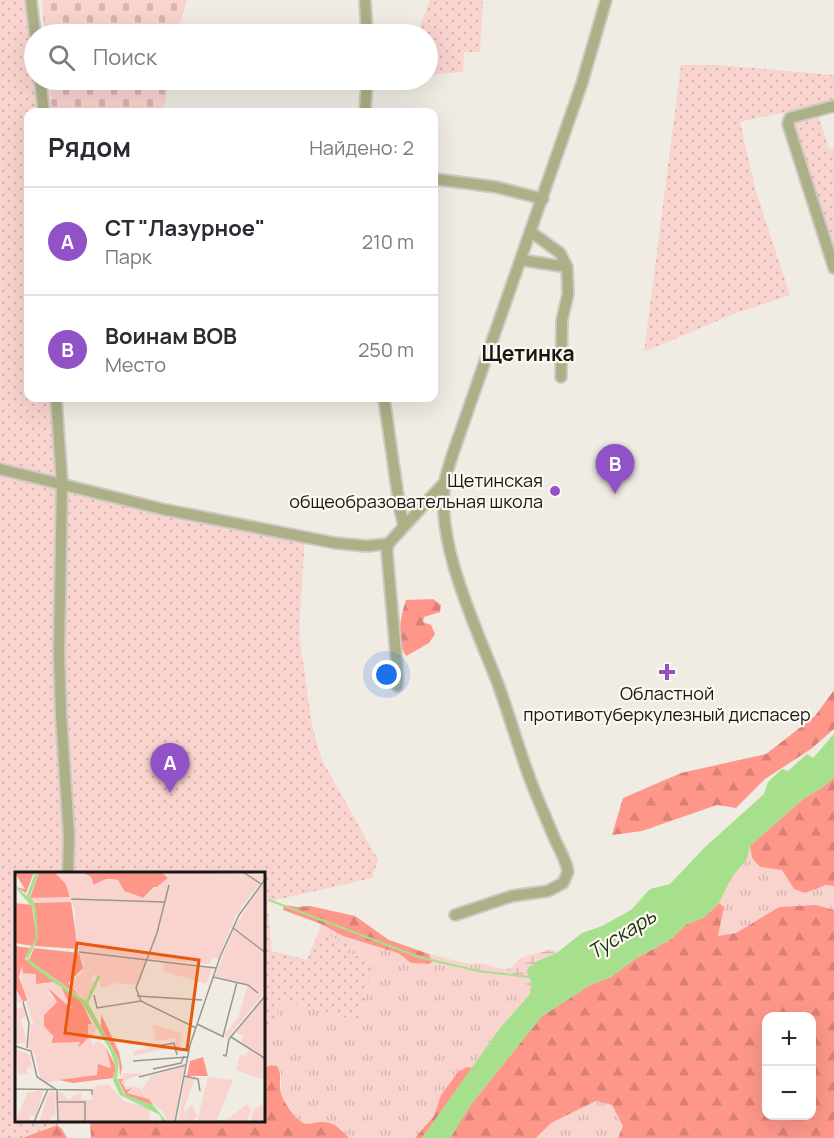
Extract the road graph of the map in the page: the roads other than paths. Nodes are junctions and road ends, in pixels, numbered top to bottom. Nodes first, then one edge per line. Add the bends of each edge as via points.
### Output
1 (32, 0) edge
2 (365, 0) edge
3 (606, 0) edge
4 (34, 24) edge
5 (367, 24) edge
6 (41, 90) edge
7 (366, 90) edge
8 (834, 106) edge
9 (44, 108) edge
10 (365, 108) edge
11 (438, 180) edge
12 (543, 199) junction
13 (531, 232) junction
14 (521, 260) junction
15 (567, 267) junction
16 (834, 268) edge
17 (561, 377) dead end
18 (56, 402) edge
19 (385, 402) edge
20 (0, 469) edge
21 (445, 482) junction
22 (62, 483) junction
23 (405, 526) junction
24 (388, 544) junction
25 (398, 686) dead end
26 (68, 872) edge
27 (456, 915) dead end

1 - 4 street
2 - 5 street
3 - 12 street
6 - 9 street
7 - 10 street
8 - 16 street via 790,118 788,124
11 - 12 street via 496,187
12 - 13 street
13 - 14 street
13 - 15 street via 560,253
14 - 15 street
14 - 21 street
15 - 17 street
18 - 22 street
19 - 23 street
20 - 22 street
21 - 23 street
21 - 27 street via 445,522 457,575 531,782 568,872 563,883 548,891 512,896
22 - 24 street via 162,509 335,543
22 - 26 street via 59,653
23 - 24 street
24 - 25 street

